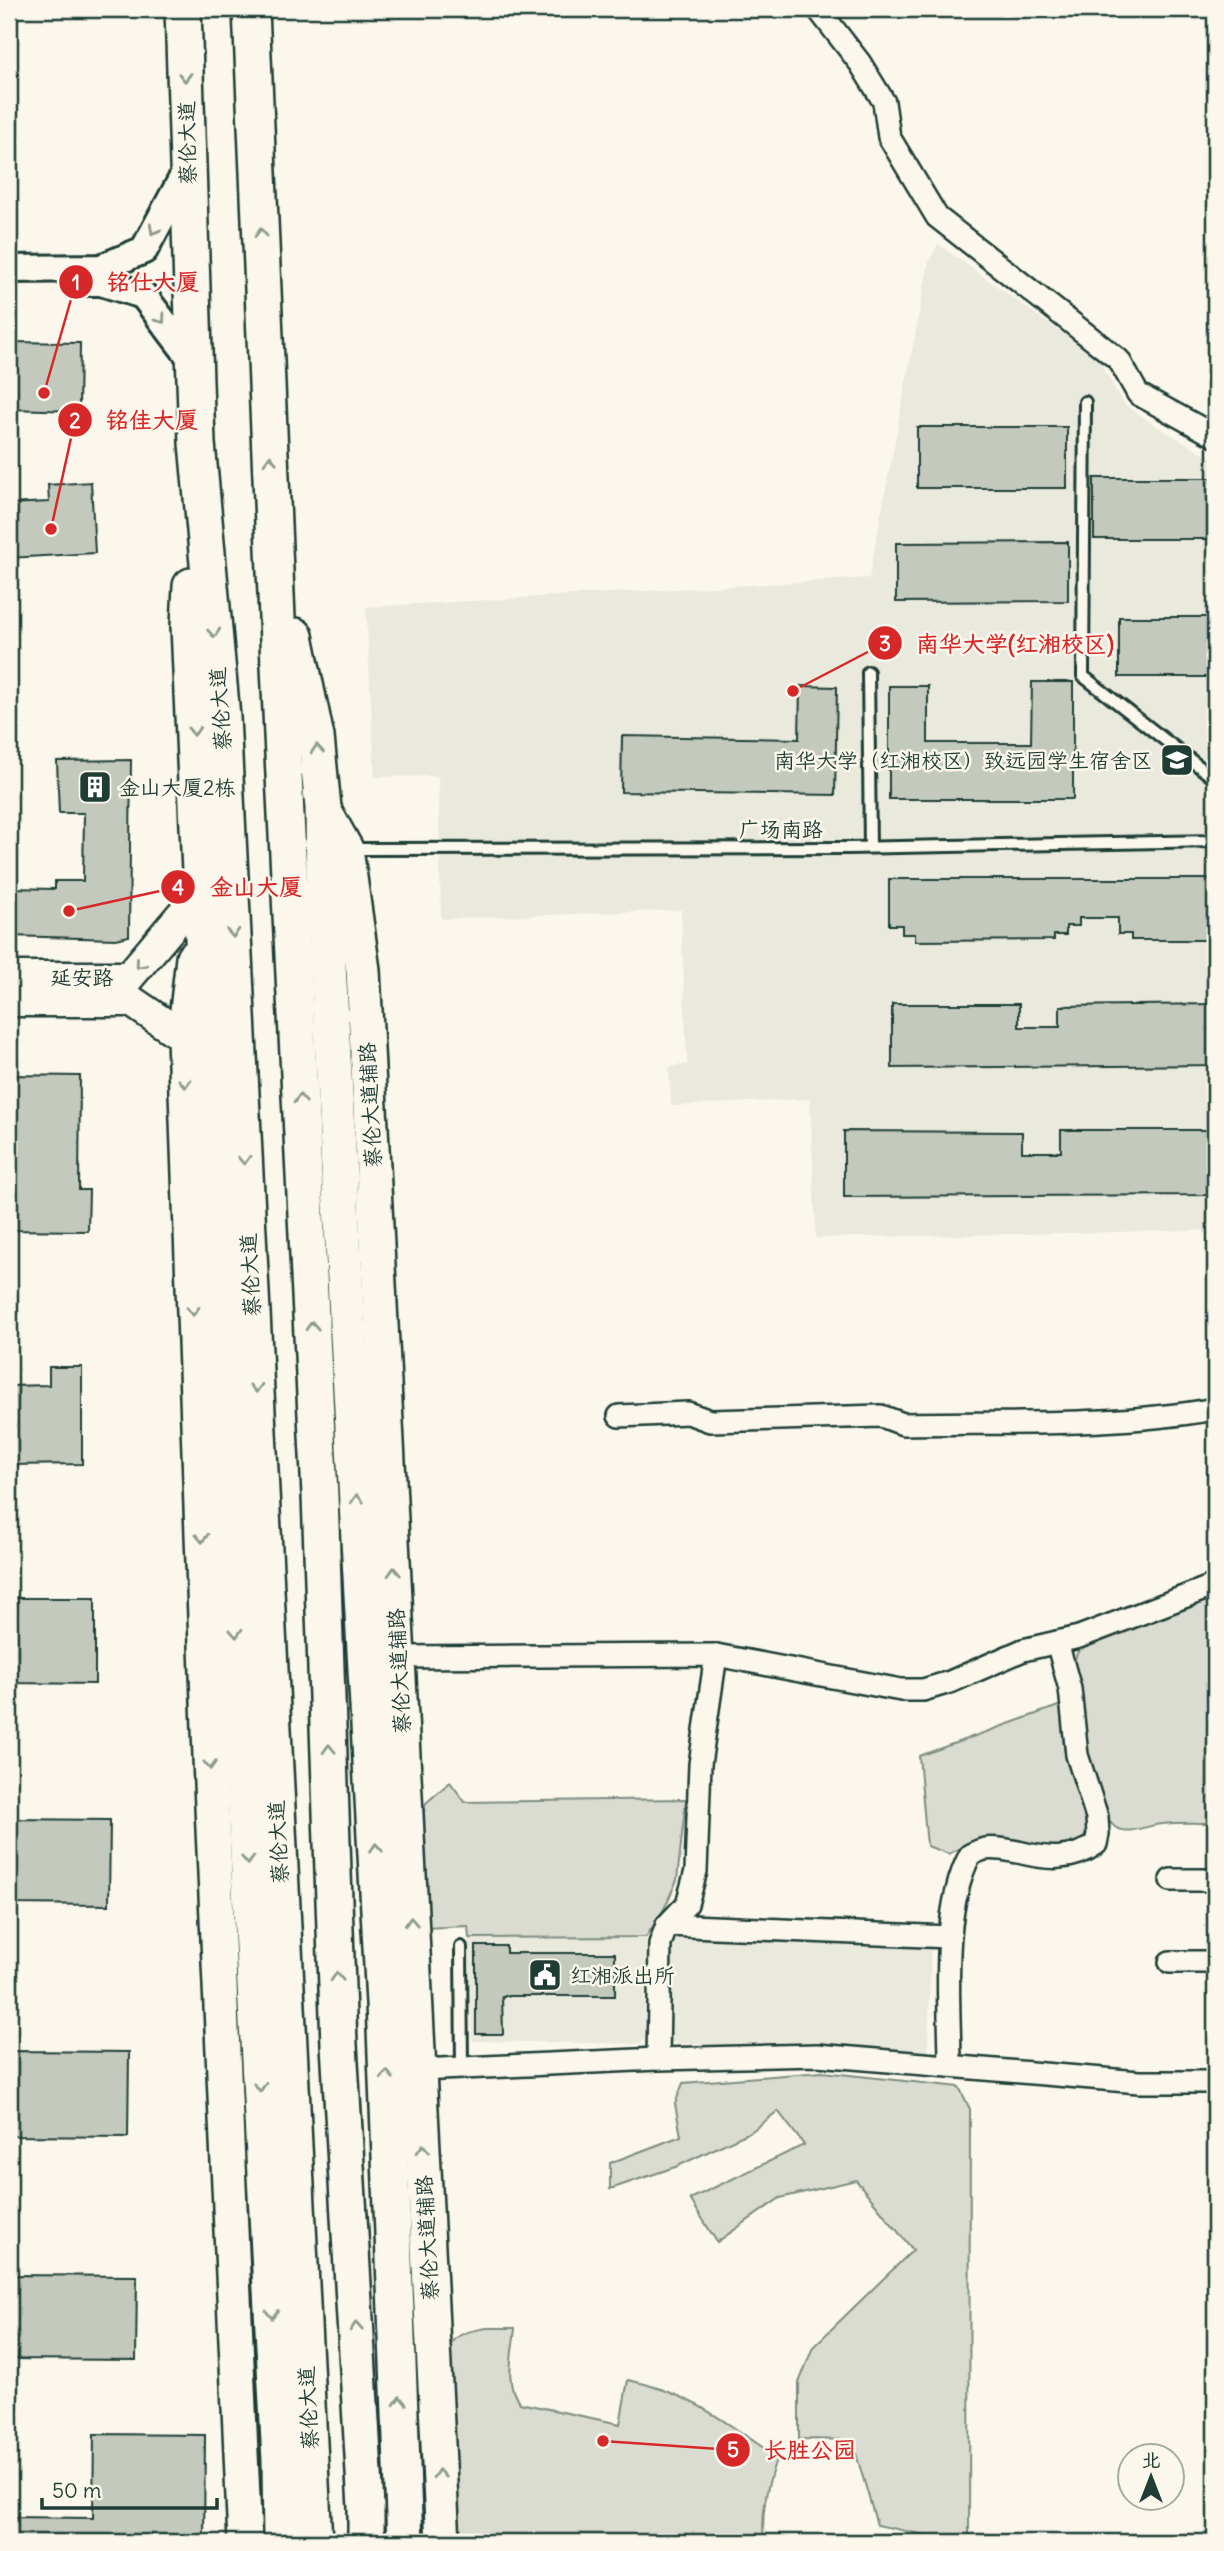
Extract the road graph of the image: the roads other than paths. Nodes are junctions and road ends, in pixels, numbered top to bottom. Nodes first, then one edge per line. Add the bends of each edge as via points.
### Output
1 (183, 9) edge
2 (251, 9) edge
3 (818, 9) edge
4 (187, 170) junction
5 (9, 269) edge
6 (9, 282) edge
7 (194, 362) junction
8 (1085, 402) dead end
9 (1215, 436) edge
10 (197, 443) junction
11 (273, 528) junction
12 (868, 672) dead end
13 (1215, 779) edge
14 (323, 808) junction
15 (1215, 841) edge
16 (870, 847) junction
17 (346, 849) junction
18 (200, 893) junction
19 (9, 977) edge
20 (9, 1001) edge
21 (184, 1037) junction
22 (1215, 1409) edge
23 (619, 1416) dead end
24 (1215, 1585) edge
25 (1057, 1642) junction
26 (716, 1655) junction
27 (398, 1657) junction
28 (1171, 1880) dead end
29 (1215, 1880) edge
30 (667, 1925) junction
31 (949, 1937) junction
32 (461, 1947) dead end
33 (1170, 1962) dead end
34 (1215, 1962) edge
35 (658, 2059) junction
36 (950, 2066) junction
37 (462, 2068) junction
38 (419, 2070) junction
39 (1215, 2082) edge
40 (245, 2542) edge
41 (281, 2542) edge
42 (314, 2542) edge
43 (366, 2542) edge
44 (405, 2542) edge
45 (443, 2542) edge

1 -> 4 highway, 蔡伦大道
11 -> 2 highway
3 - 9 street via 884,102 888,137 937,217 1119,360 1138,394
4 -> 5 street via 144,250 101,268
4 - 7 highway, 蔡伦大道
6 -> 7 street via 101,282 143,296
7 - 10 highway, 蔡伦大道
8 - 13 lane via 1083,676
10 -> 18 highway via 190,626
10 -> 42 highway, 蔡伦大道 via 222,717
14 -> 11 highway via 316,737
43 -> 11 highway via 339,2045 320,1495
12 - 16 lane
14 - 17 main road, 蔡伦大道辅路
44 -> 14 highway via 384,2003
15 - 16 lane, 广场南路
16 - 17 lane, 广场南路
27 -> 17 main road, 蔡伦大道辅路 via 363,970
18 -> 19 main road, 延安路 via 129,977
18 - 21 main road
18 -> 41 highway
20 - 21 main road, 延安路 via 131,1001
21 -> 40 main road via 211,1798
22 - 23 street via 1129,1419 903,1424 881,1416 710,1421 688,1413
24 - 25 street
25 - 26 street via 1023,1650 923,1690 901,1690
25 - 31 street via 1070,1689 1077,1755 1097,1816 1096,1844 1081,1854 1062,1858 1002,1849 970,1855 962,1870
26 - 27 street
26 - 30 street via 699,1764 696,1871 687,1904
38 -> 27 main road, 蔡伦大道辅路
28 - 29 street
30 - 31 street
30 - 35 street via 660,1944
31 - 36 street
32 - 37 lane
33 - 34 street
35 - 36 street via 817,2055
35 - 37 street
36 - 39 street via 1139,2082
37 - 38 street
45 -> 38 main road, 蔡伦大道辅路

